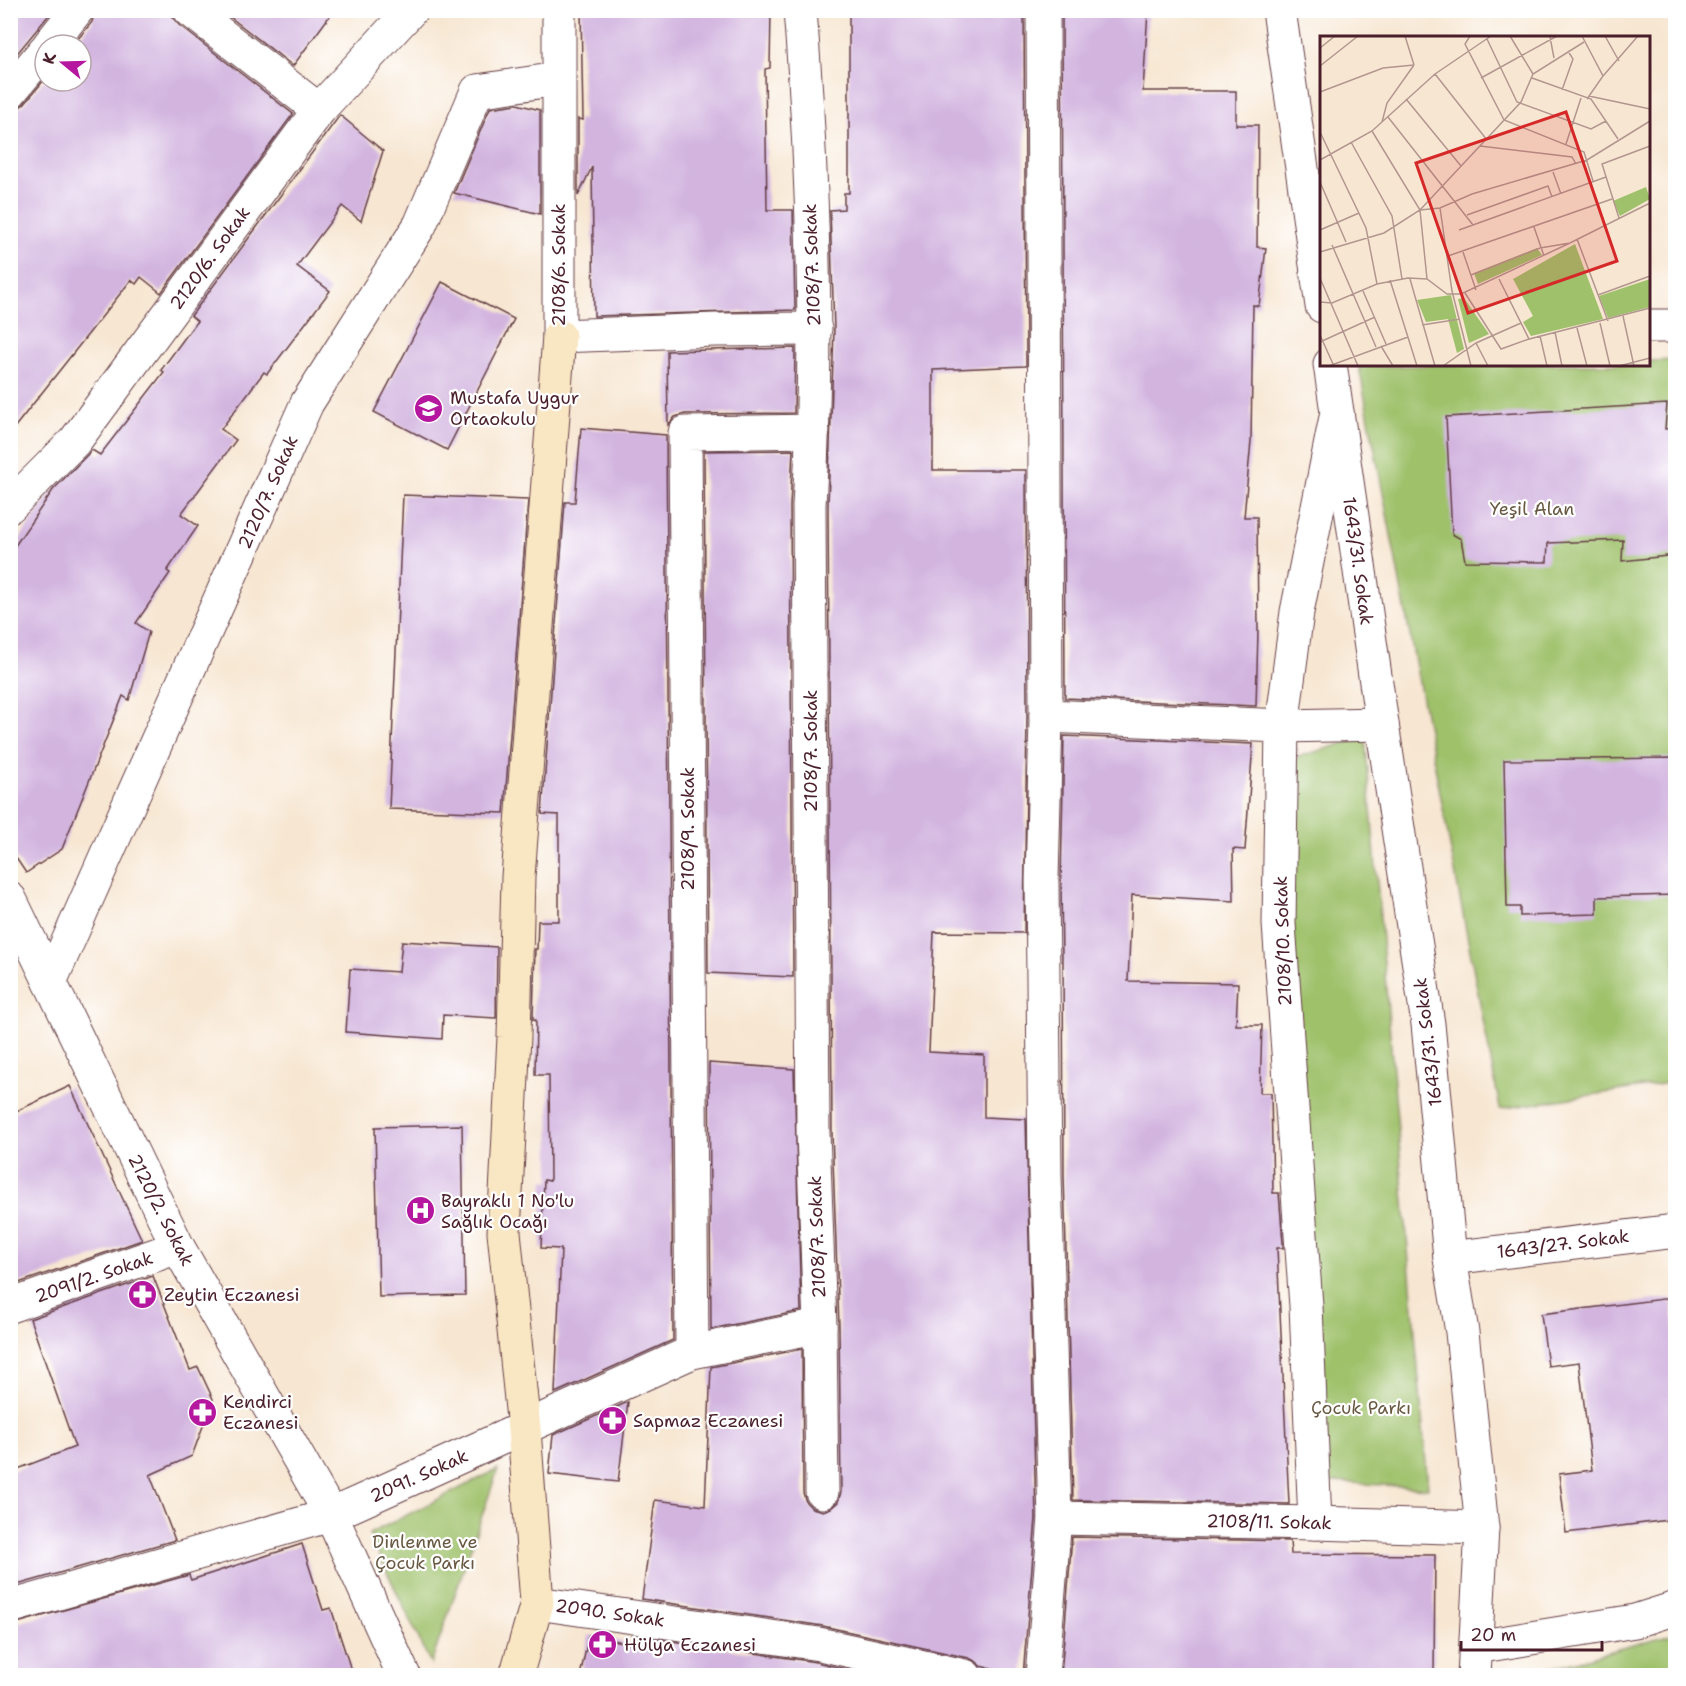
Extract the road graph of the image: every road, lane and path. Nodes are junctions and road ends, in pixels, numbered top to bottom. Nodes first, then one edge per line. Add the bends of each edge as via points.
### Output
1 (77, 10) edge
2 (190, 10) edge
3 (411, 10) edge
4 (559, 10) edge
5 (800, 10) edge
6 (1043, 10) edge
7 (1279, 10) edge
8 (59, 33) edge
9 (33, 64) edge
10 (558, 79) junction
11 (10, 92) edge
12 (319, 110) junction
13 (1320, 292) edge
14 (1650, 326) edge
15 (1676, 326) edge
16 (814, 329) junction
17 (559, 336) junction
18 (1330, 366) edge
19 (1337, 412) junction
20 (813, 431) junction
21 (10, 506) edge
22 (1046, 716) junction
23 (1382, 724) junction
24 (1282, 726) junction
25 (10, 899) edge
26 (50, 982) junction
27 (1676, 1231) edge
28 (178, 1247) junction
29 (1450, 1258) junction
30 (10, 1306) edge
31 (820, 1326) junction
32 (692, 1352) junction
33 (524, 1430) junction
34 (822, 1492) dead end
35 (331, 1515) junction
36 (1055, 1518) junction
37 (1315, 1523) junction
38 (1482, 1528) junction
39 (537, 1603) junction
40 (10, 1608) edge
41 (1676, 1608) edge
42 (1475, 1661) edge
43 (404, 1676) edge
44 (516, 1676) edge
45 (965, 1676) edge
46 (1042, 1676) edge

1 - 8 street
2 - 12 street
3 - 12 street, 2120/6. Sokak
4 - 10 street, 2108/6. Sokak
5 - 16 street, 2108/7. Sokak via 808,115
6 - 22 street
7 - 13 street
9 - 11 street
10 - 17 street, 2108/6. Sokak
10 - 26 street, 2120/7. Sokak via 477,90 420,225 307,403
12 - 21 street, 2120/6. Sokak via 75,441
14 - 15 street
16 - 17 street, 2108/6. Sokak
16 - 20 street, 2108/7. Sokak
17 - 33 street via 518,877 504,1232
18 - 19 street, 2108/10. Sokak
19 - 23 street, 1643/31. Sokak
19 - 24 street, 2108/10. Sokak via 1297,612
20 - 31 street, 2108/7. Sokak via 809,506 813,1132
20 - 32 street, 2108/9. Sokak via 685,433
22 - 24 street
22 - 36 street via 1042,882 1045,1151
23 - 24 street
23 - 29 street, 1643/31. Sokak via 1428,1024
24 - 37 street, 2108/10. Sokak via 1280,924 1306,1306
25 - 26 street, 2120/2. Sokak
26 - 28 street, 2120/2. Sokak
27 - 29 street, 1643/27. Sokak
28 - 30 street, 2091/2. Sokak
28 - 35 street, 2120/2. Sokak
29 - 38 street, 1643/31. Sokak via 1462,1332
31 - 32 street, 2091. Sokak
31 - 34 street, 2108/7. Sokak
32 - 33 street, 2091. Sokak
33 - 35 street, 2091. Sokak
33 - 39 street
35 - 40 street, 2091. Sokak
35 - 43 street, 2120/2. Sokak
36 - 37 street, 2108/11. Sokak
36 - 46 street
37 - 38 street, 2108/11. Sokak
38 - 42 street, 1643/31. Sokak
39 - 44 street
39 - 45 street, 2090. Sokak via 819,1644
41 - 42 street

